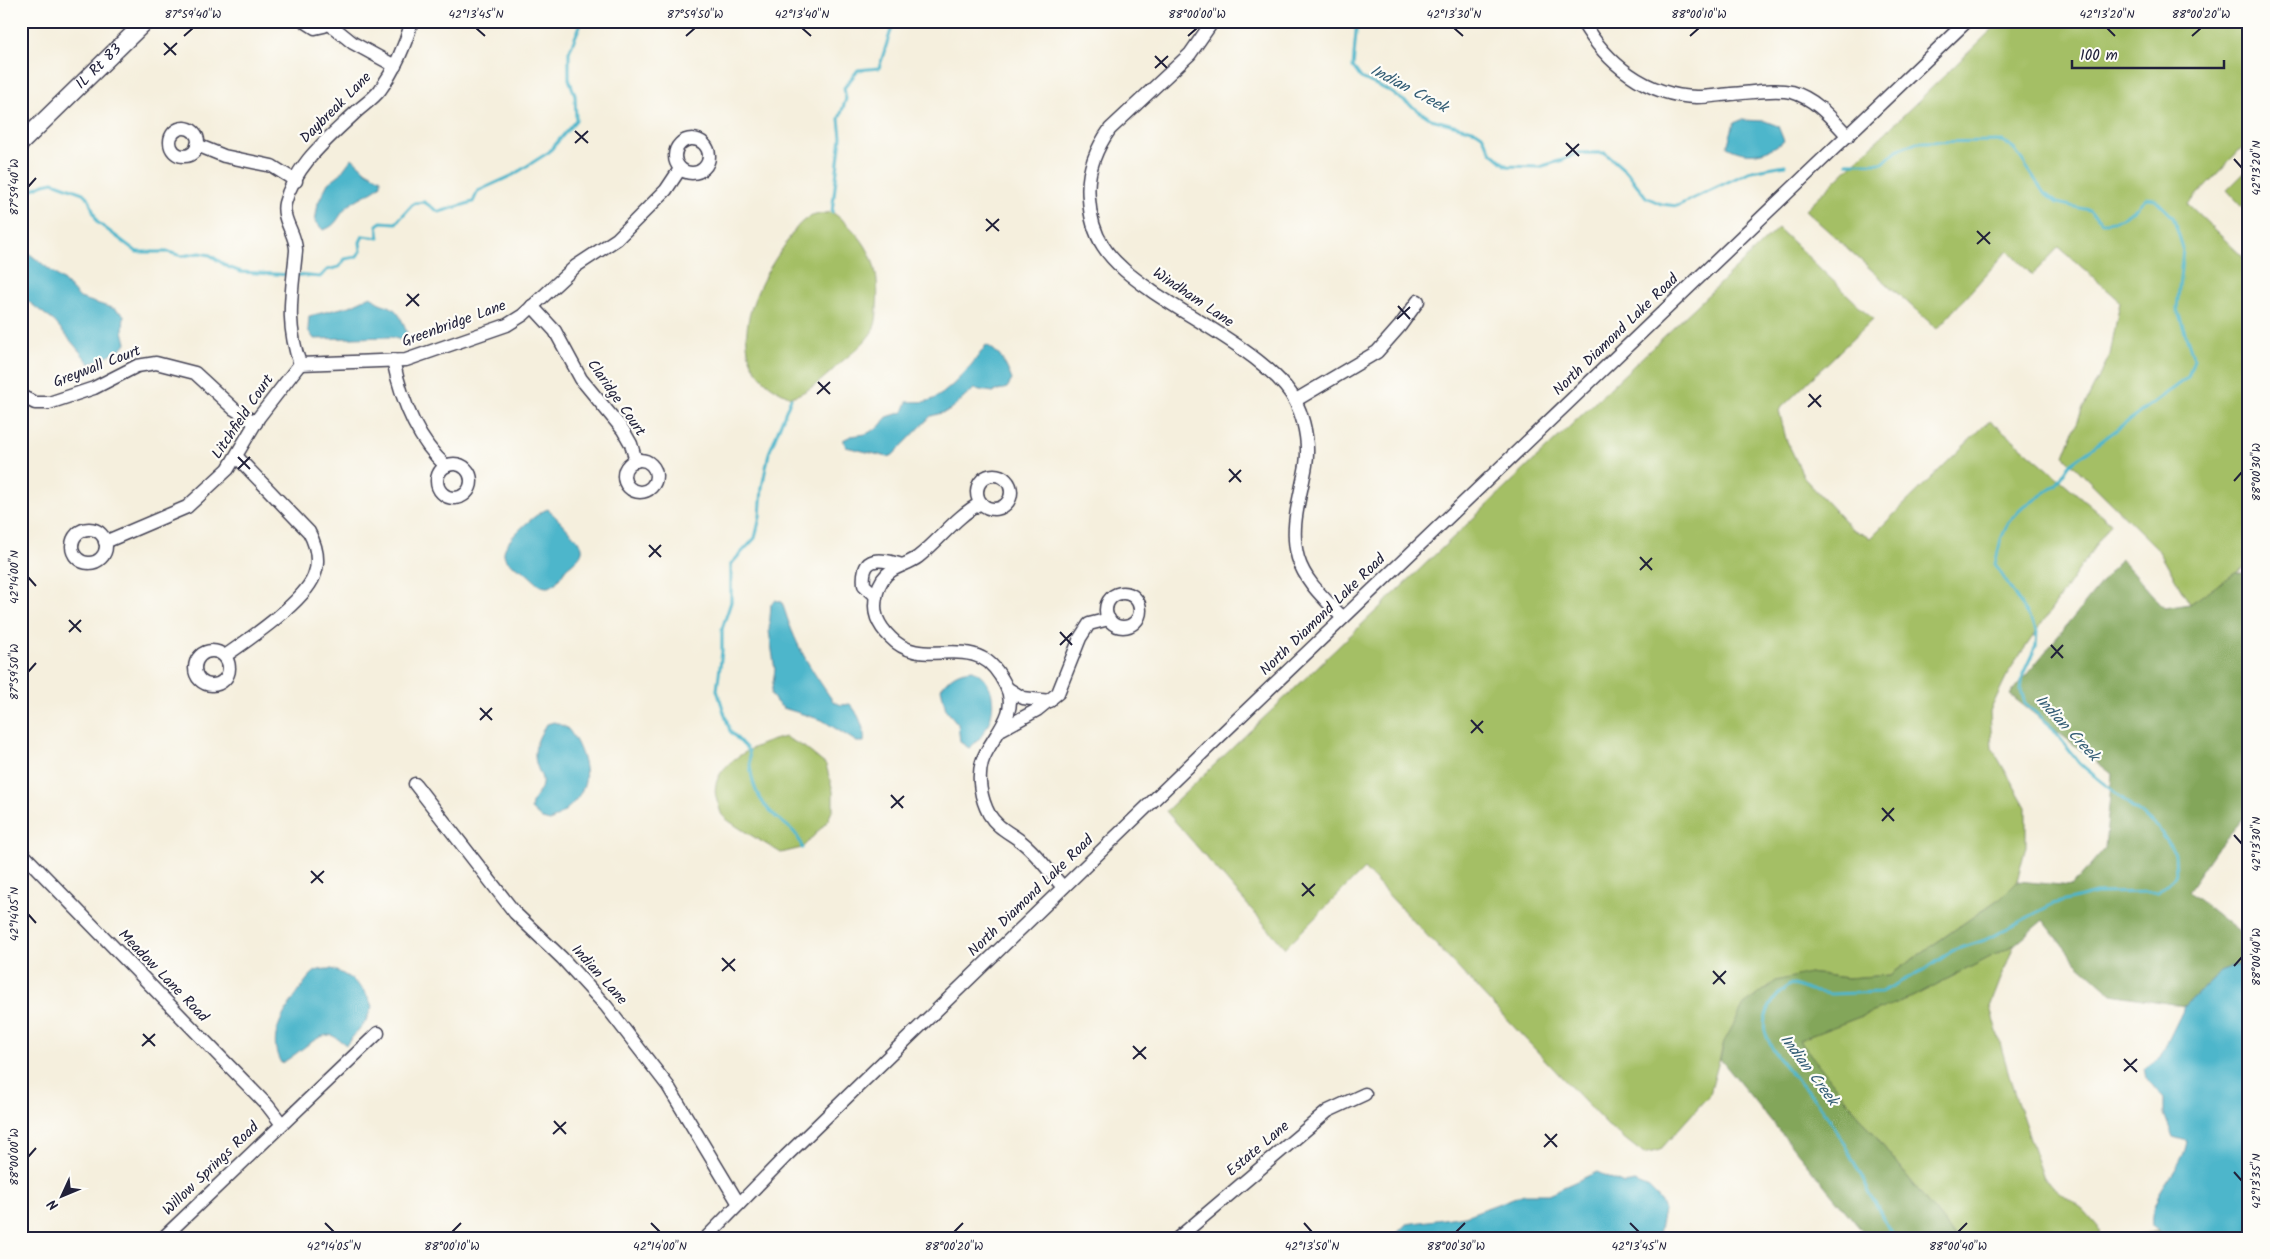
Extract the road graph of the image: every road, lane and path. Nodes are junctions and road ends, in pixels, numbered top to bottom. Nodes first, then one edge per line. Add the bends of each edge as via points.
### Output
1 (146, 21) edge
2 (304, 21) edge
3 (412, 21) edge
4 (1213, 21) edge
5 (1582, 21) edge
6 (1967, 21) edge
7 (327, 22) edge
8 (395, 66) junction
9 (1848, 136) junction
10 (21, 143) edge
11 (197, 145) dead end
12 (680, 169) dead end
13 (296, 181) junction
14 (1418, 301) dead end
15 (532, 306) junction
16 (393, 360) junction
17 (300, 364) junction
18 (21, 396) edge
19 (1296, 400) junction
20 (256, 423) junction
21 (237, 457) junction
22 (636, 461) dead end
23 (446, 466) dead end
24 (981, 503) dead end
25 (105, 542) dead end
26 (902, 566) junction
27 (876, 596) junction
28 (1343, 618) junction
29 (1109, 619) dead end
30 (225, 656) dead end
31 (1007, 688) junction
32 (1050, 701) junction
33 (1002, 729) junction
34 (415, 784) dead end
35 (21, 852) edge
36 (1063, 888) junction
37 (378, 1032) dead end
38 (1365, 1094) dead end
39 (281, 1123) junction
40 (739, 1204) junction
41 (162, 1238) edge
42 (706, 1238) edge
43 (1178, 1238) edge

1 - 10 main road, IL Rt 83
2 - 7 street via 314,28
3 - 8 street, Daybreak Lane
4 - 19 street, Windham Lane via 1190,54 1101,141 1089,176 1090,218 1102,245 1136,280 1262,365 1285,385
5 - 9 street via 1607,58 1626,72 1668,93 1697,97 1790,92 1821,107
6 - 9 street, North Diamond Lake Road
7 - 8 street via 353,43
8 - 13 street, Daybreak Lane via 379,91 308,159
9 - 28 street, North Diamond Lake Road
11 - 13 street via 224,156 272,166
12 - 15 street, Greenbridge Lane via 666,190 617,239 576,266
13 - 17 street, Daybreak Lane via 285,204 285,215 296,247 290,323 292,342
14 - 19 street via 1377,352
15 - 16 street, Greenbridge Lane via 507,325 406,360
15 - 22 street, Claridge Court via 555,331 581,379 623,430
16 - 17 street, Greenbridge Lane
16 - 23 street via 399,388 412,418 434,456
17 - 20 street, Litchfield Court
18 - 20 street, Greywall Court via 49,403 94,388 137,366 156,363 195,373 234,409
19 - 28 street, Windham Lane via 1304,426 1306,463 1294,528 1295,546 1309,581
20 - 21 street, Litchfield Court
21 - 25 street, Litchfield Court via 187,507
21 - 30 street via 309,532 316,544 316,567 306,589 267,627
24 - 26 street via 967,510 918,557
26 - 27 street via 889,572
26 - 27 street via 884,559 868,564 862,572 864,585
27 - 31 street via 875,611 880,626 902,648 983,658
28 - 36 street, North Diamond Lake Road
29 - 32 street via 1089,624 1058,693
31 - 32 street via 1023,698
31 - 33 street via 1010,699
32 - 33 street
33 - 36 street via 982,762 980,781 988,812 995,823 1023,843
34 - 40 street, Indian Lane via 515,913 606,1006 662,1078
35 - 39 street, Meadow Lane Road
36 - 40 street, North Diamond Lake Road
37 - 39 street, Willow Springs Road via 304,1105
38 - 43 street, Estate Lane via 1328,1111
39 - 41 street, Willow Springs Road
40 - 42 street, North Diamond Lake Road

